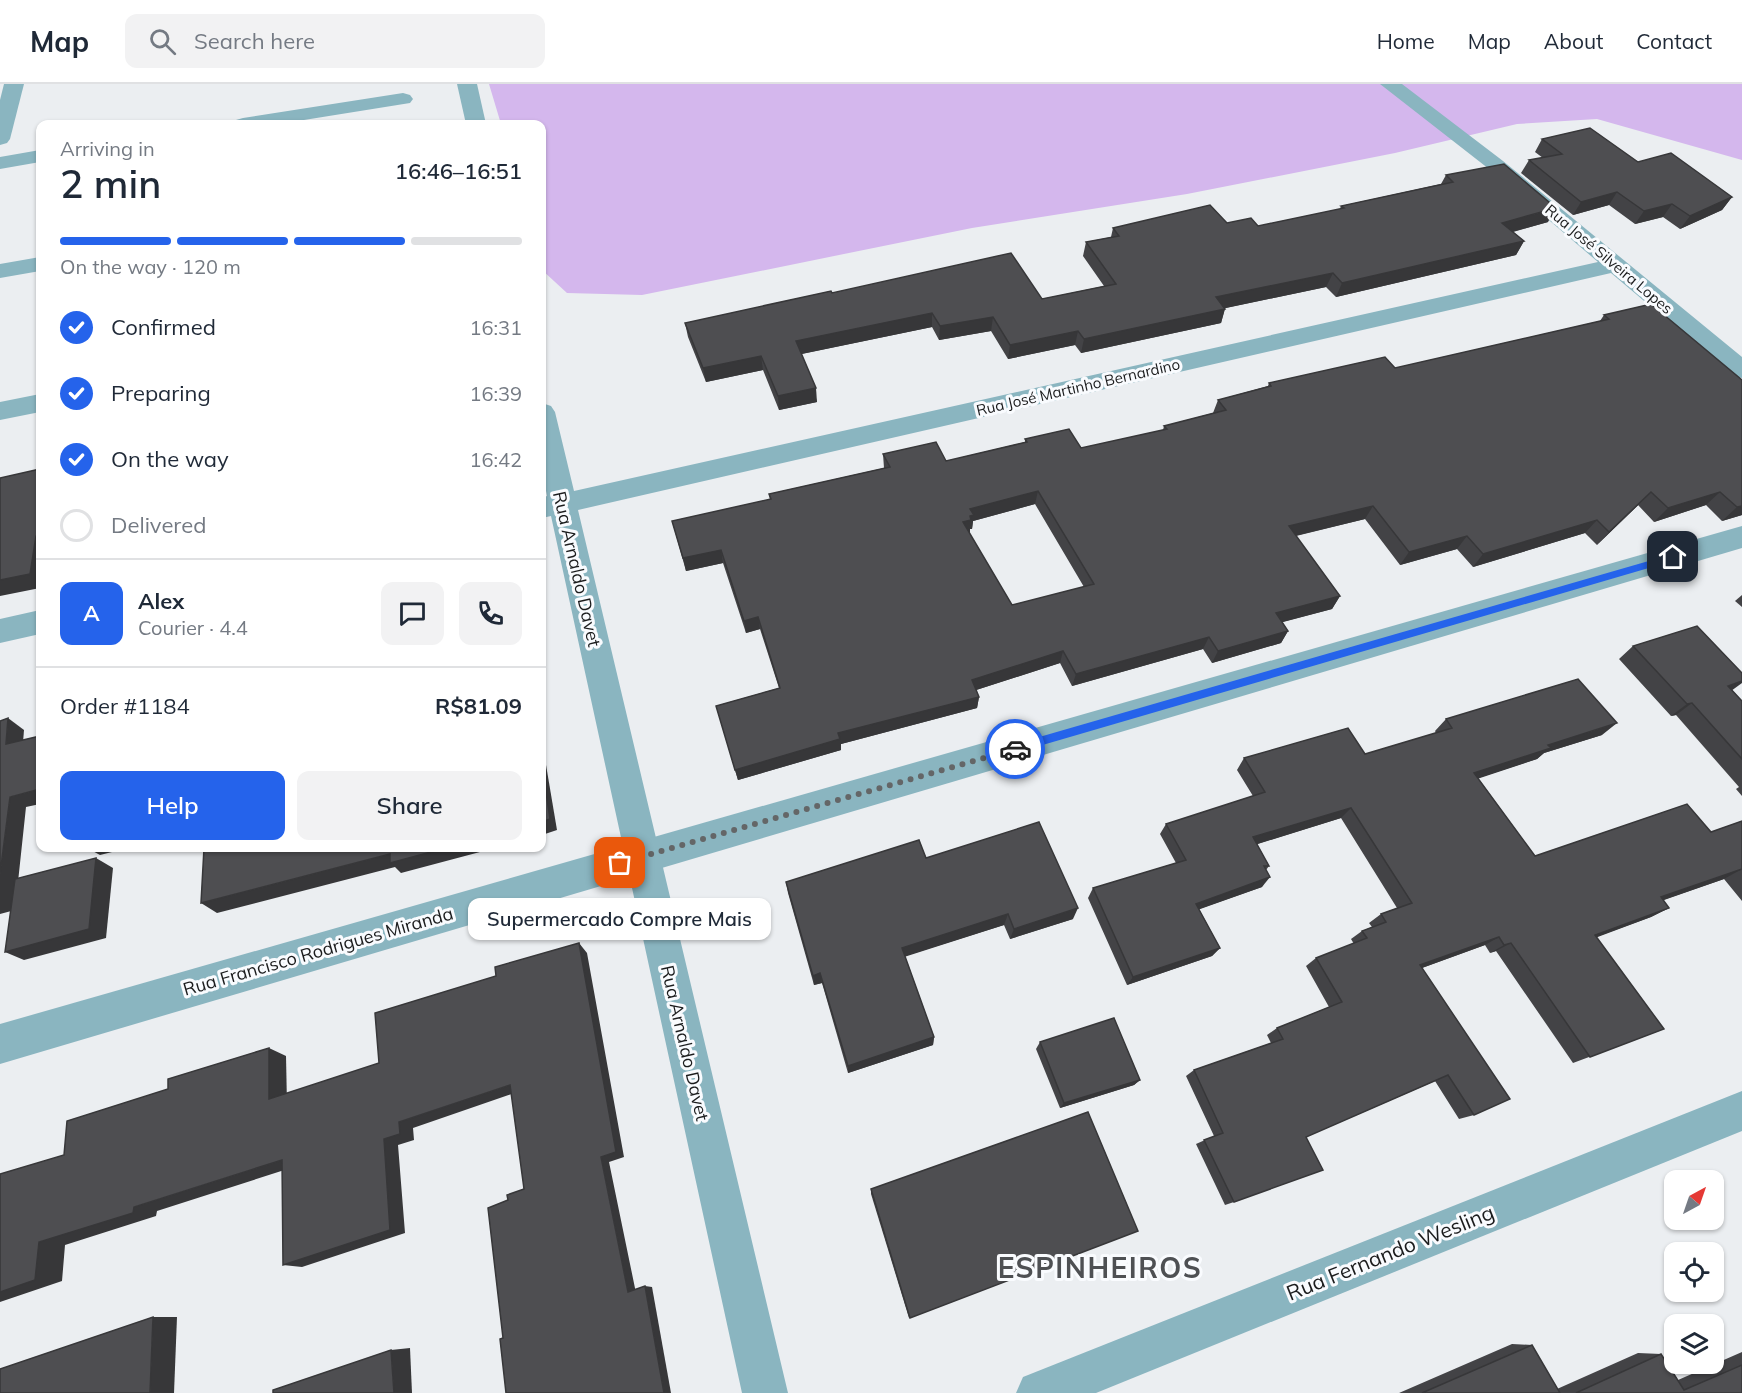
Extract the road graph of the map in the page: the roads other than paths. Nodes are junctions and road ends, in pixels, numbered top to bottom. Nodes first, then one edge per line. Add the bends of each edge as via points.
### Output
1 (14, 84) edge
2 (467, 84) edge
3 (1390, 84) edge
4 (404, 99) dead end
5 (269, 120) edge
6 (475, 120) edge
7 (0, 139) edge
8 (36, 157) edge
9 (0, 163) edge
10 (36, 265) edge
11 (1616, 265) junction
12 (0, 272) edge
13 (1742, 370) edge
14 (36, 404) edge
15 (0, 411) edge
16 (546, 450) edge
17 (552, 506) edge
18 (1742, 537) edge
19 (36, 623) edge
20 (0, 631) edge
21 (643, 857) junction
22 (0, 1044) edge
23 (1742, 1111) edge
24 (765, 1393) edge
25 (1039, 1393) edge

1 - 7 street
2 - 6 street
3 - 11 street, Rua José Silveira Lopes via 1496,165
4 - 5 street
8 - 9 street
10 - 12 street
11 - 13 street, Rua José Silveira Lopes
11 - 17 street, Rua José Martinho Bernardino
14 - 15 street
16 - 17 street, Rua Arnaldo Davet
17 - 21 street, Rua Arnaldo Davet
18 - 21 street, Rua Francisco Rodrigues Miranda
19 - 20 street
21 - 22 street, Rua Francisco Rodrigues Miranda
21 - 24 street, Rua Arnaldo Davet
23 - 25 street, Rua Fernando Wesling

